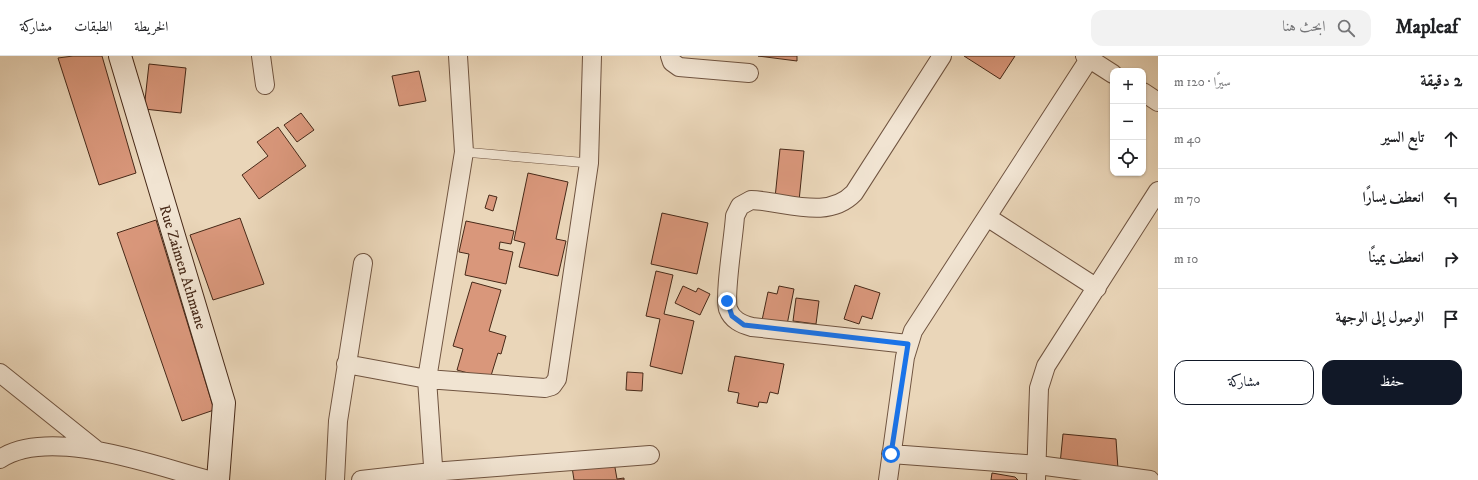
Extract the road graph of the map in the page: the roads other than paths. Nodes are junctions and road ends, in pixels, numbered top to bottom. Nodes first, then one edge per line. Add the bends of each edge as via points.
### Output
1 (120, 56) edge
2 (261, 56) edge
3 (458, 56) edge
4 (592, 56) edge
5 (670, 56) edge
6 (942, 56) edge
7 (1088, 57) edge
8 (1110, 72) edge
9 (750, 73) dead end
10 (265, 85) dead end
11 (1146, 94) edge
12 (1158, 102) edge
13 (464, 152) junction
14 (588, 163) junction
15 (1158, 191) edge
16 (986, 217) junction
17 (363, 263) dead end
18 (1097, 288) junction
19 (908, 344) junction
20 (346, 364) junction
21 (1, 375) edge
22 (427, 379) junction
23 (95, 449) junction
24 (891, 454) junction
25 (650, 455) dead end
26 (0, 459) edge
27 (1037, 473) edge
28 (1158, 474) edge
29 (433, 476) edge
30 (209, 480) edge
31 (218, 480) edge
32 (335, 480) edge
33 (361, 480) edge
34 (888, 480) edge
35 (1150, 480) edge
36 (1156, 480) edge

1 - 31 main road, Rue Zaimen Athmane via 224,403
2 - 10 street
3 - 13 street
4 - 14 street
5 - 9 street via 678,68
6 - 19 street via 849,198 836,206 820,208 751,200 740,206 735,216 727,301 732,316 737,321 752,326
7 - 8 street
7 - 16 street
11 - 12 street
13 - 14 lane
13 - 22 street
14 - 22 street via 557,379 552,386 545,388
15 - 18 street
16 - 18 street
16 - 19 street via 913,331
17 - 20 street
18 - 27 street via 1046,366 1042,377 1039,388
19 - 24 street
20 - 22 street
20 - 32 street via 336,439
21 - 23 street
22 - 29 street
23 - 26 street via 44,446 11,452
23 - 30 street
24 - 27 street
24 - 34 street
25 - 29 street
27 - 35 street
28 - 36 street
29 - 33 street

